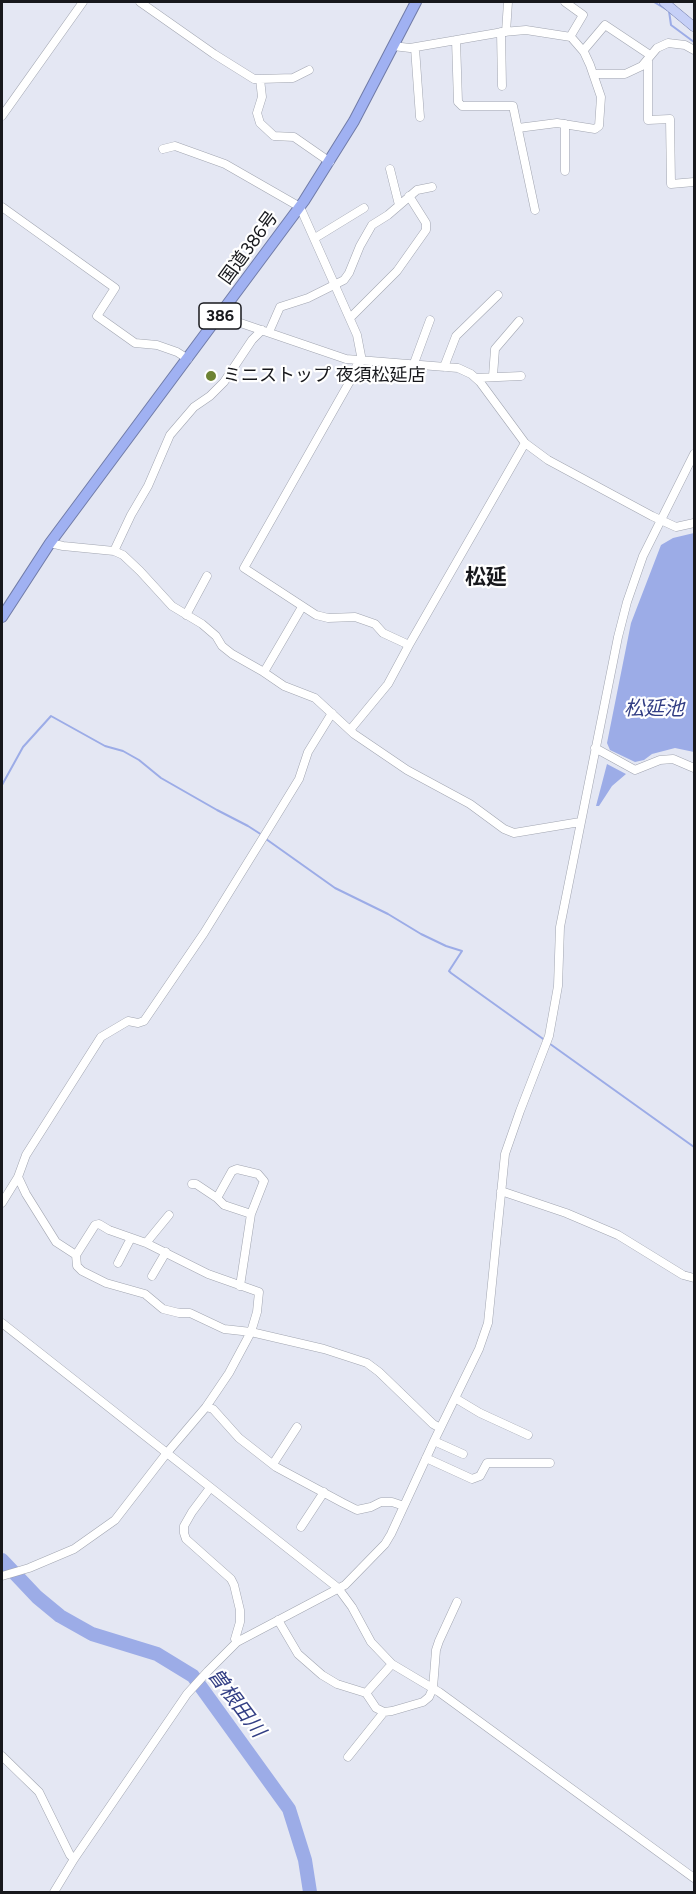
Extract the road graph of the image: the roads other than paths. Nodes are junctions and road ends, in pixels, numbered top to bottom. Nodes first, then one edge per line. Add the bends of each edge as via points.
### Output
1 (83, 2) edge
2 (140, 2) edge
3 (416, 2) edge
4 (508, 2) edge
5 (565, 2) edge
6 (666, 2) edge
7 (694, 27) edge
8 (503, 32) junction
9 (570, 37) junction
10 (456, 40) junction
11 (393, 46) junction
12 (415, 48) junction
13 (694, 50) edge
14 (583, 51) junction
15 (649, 58) junction
16 (309, 70) dead end
17 (594, 74) junction
18 (260, 79) junction
19 (501, 86) dead end
20 (2, 117) edge
21 (420, 117) dead end
22 (565, 124) junction
23 (518, 128) junction
24 (163, 149) dead end
25 (330, 162) junction
26 (390, 169) dead end
27 (565, 171) dead end
28 (694, 182) edge
29 (432, 188) dead end
30 (409, 196) junction
31 (399, 205) junction
32 (2, 207) edge
33 (300, 207) junction
34 (364, 208) dead end
35 (535, 210) dead end
36 (315, 238) junction
37 (336, 285) junction
38 (498, 295) dead end
39 (220, 316) junction
40 (350, 318) junction
41 (430, 320) dead end
42 (519, 321) dead end
43 (265, 331) junction
44 (188, 359) junction
45 (360, 360) junction
46 (413, 366) junction
47 (444, 367) junction
48 (493, 376) junction
49 (521, 376) dead end
50 (476, 378) junction
51 (525, 443) junction
52 (694, 454) edge
53 (662, 519) junction
54 (694, 523) edge
55 (50, 543) junction
56 (114, 551) junction
57 (207, 576) dead end
58 (302, 607) junction
59 (186, 615) junction
60 (2, 617) edge
61 (409, 645) junction
62 (264, 672) junction
63 (332, 713) junction
64 (350, 730) junction
65 (595, 748) junction
66 (694, 768) edge
67 (580, 822) junction
68 (18, 1177) junction
69 (192, 1184) dead end
70 (501, 1191) junction
71 (217, 1198) junction
72 (2, 1203) edge
73 (251, 1214) junction
74 (170, 1215) dead end
75 (131, 1238) junction
76 (146, 1243) junction
77 (166, 1252) junction
78 (76, 1255) junction
79 (118, 1263) dead end
80 (152, 1276) dead end
81 (694, 1278) edge
82 (240, 1286) junction
83 (2, 1323) edge
84 (251, 1332) junction
85 (455, 1398) junction
86 (206, 1407) junction
87 (297, 1427) dead end
88 (440, 1428) junction
89 (528, 1435) dead end
90 (434, 1441) junction
91 (166, 1454) junction
92 (463, 1454) dead end
93 (426, 1458) junction
94 (273, 1464) junction
95 (550, 1464) dead end
96 (210, 1488) junction
97 (324, 1492) junction
98 (404, 1506) junction
99 (302, 1527) dead end
100 (2, 1576) edge
101 (338, 1588) junction
102 (457, 1602) dead end
103 (278, 1620) junction
104 (237, 1642) junction
105 (392, 1664) junction
106 (433, 1688) junction
107 (366, 1693) junction
108 (384, 1712) junction
109 (2, 1756) edge
110 (348, 1757) dead end
111 (74, 1859) junction
112 (694, 1878) edge
113 (54, 1893) edge

1 - 20 street
2 - 18 street via 214,54
3 - 11 highway, 国道386号 / 386
4 - 8 street
5 - 9 street via 583,15
6 - 7 main road
8 - 9 street via 526,30
8 - 10 street
8 - 19 street
9 - 14 street
10 - 12 street
10 - 23 street via 458,102 462,106 513,106
11 - 12 street
11 - 25 highway, 国道386号 / 386
12 - 21 street
13 - 15 street via 668,43
14 - 15 street via 605,25
14 - 17 street
15 - 17 street via 625,74
15 - 28 street via 648,120 670,119 671,184
16 - 18 street via 293,78
17 - 22 street via 601,97 599,126 595,129
18 - 25 street via 262,97 257,113 261,124 274,136 294,137
22 - 23 street
22 - 27 street
23 - 35 street
24 - 33 street via 174,146 225,164
25 - 33 highway, 国道386号 / 386
26 - 31 street
29 - 30 street via 417,189
30 - 31 street
30 - 40 street via 426,223 426,230 396,272
31 - 37 street via 372,225 349,273
32 - 44 street via 115,288 97,316 135,343 157,345
33 - 36 street
33 - 39 highway, 国道386号 / 386
34 - 36 street
36 - 37 street
37 - 40 street
37 - 43 street via 279,307
38 - 47 street via 456,336
39 - 43 street
39 - 44 highway, 国道386号 / 386
40 - 45 street
41 - 46 street
42 - 48 street via 495,349
43 - 45 street via 346,359
43 - 56 street via 252,340 224,382 194,407 170,435
44 - 55 highway, 国道386号 / 386
45 - 46 street
45 - 58 street via 244,568
46 - 47 street
47 - 50 street via 458,368
48 - 49 street
48 - 50 street
50 - 51 street
51 - 53 street via 548,460
51 - 61 street
52 - 53 street
53 - 54 street via 676,527
53 - 65 street via 643,556 627,602
55 - 56 street
55 - 60 highway, 国道386号 / 386
56 - 59 street
57 - 59 street
58 - 61 street via 315,615 355,617 375,624 383,633
58 - 62 street
59 - 62 street via 209,630 232,654
61 - 64 street via 388,684
62 - 63 street via 284,686 315,698
63 - 64 street
63 - 68 street via 308,752 299,779 204,933 144,1021 128,1021 101,1037 26,1155
64 - 67 street via 504,829 514,833
65 - 66 street via 634,770 673,759
65 - 67 street
67 - 70 street via 560,927 558,986 549,1036 505,1154
68 - 72 street
68 - 78 street via 57,1242
69 - 71 street
70 - 81 street via 618,1235
70 - 85 street via 488,1323
71 - 73 street via 224,1205
71 - 73 street via 232,1171 258,1173 264,1181
73 - 82 street
74 - 76 street
75 - 76 street
75 - 78 street via 95,1225
75 - 79 street
76 - 77 street
77 - 80 street
77 - 82 street via 208,1275
78 - 84 street via 81,1271 106,1283 145,1293 163,1309 190,1313 224,1329
82 - 84 street via 259,1292
83 - 91 street
84 - 86 street
84 - 88 street via 367,1363
85 - 88 street
85 - 89 street
86 - 91 street
86 - 94 street via 213,1409 239,1438
87 - 94 street
88 - 90 street
90 - 92 street
90 - 93 street
91 - 96 street
91 - 100 street via 115,1520 74,1549
93 - 95 street via 472,1479 480,1476 487,1464
93 - 98 street
94 - 97 street
96 - 101 street
96 - 104 street via 192,1512 184,1533 234,1585 240,1610
97 - 98 street via 357,1510 381,1502
97 - 99 street
98 - 101 street via 385,1544
101 - 103 street
101 - 105 street via 371,1642
102 - 106 street via 436,1650
103 - 104 street
103 - 107 street via 298,1654 322,1675
104 - 111 street via 189,1691
105 - 106 street
105 - 107 street
106 - 108 street via 423,1702
106 - 112 street
107 - 108 street via 376,1708
108 - 110 street
109 - 111 street via 39,1792
111 - 113 street

